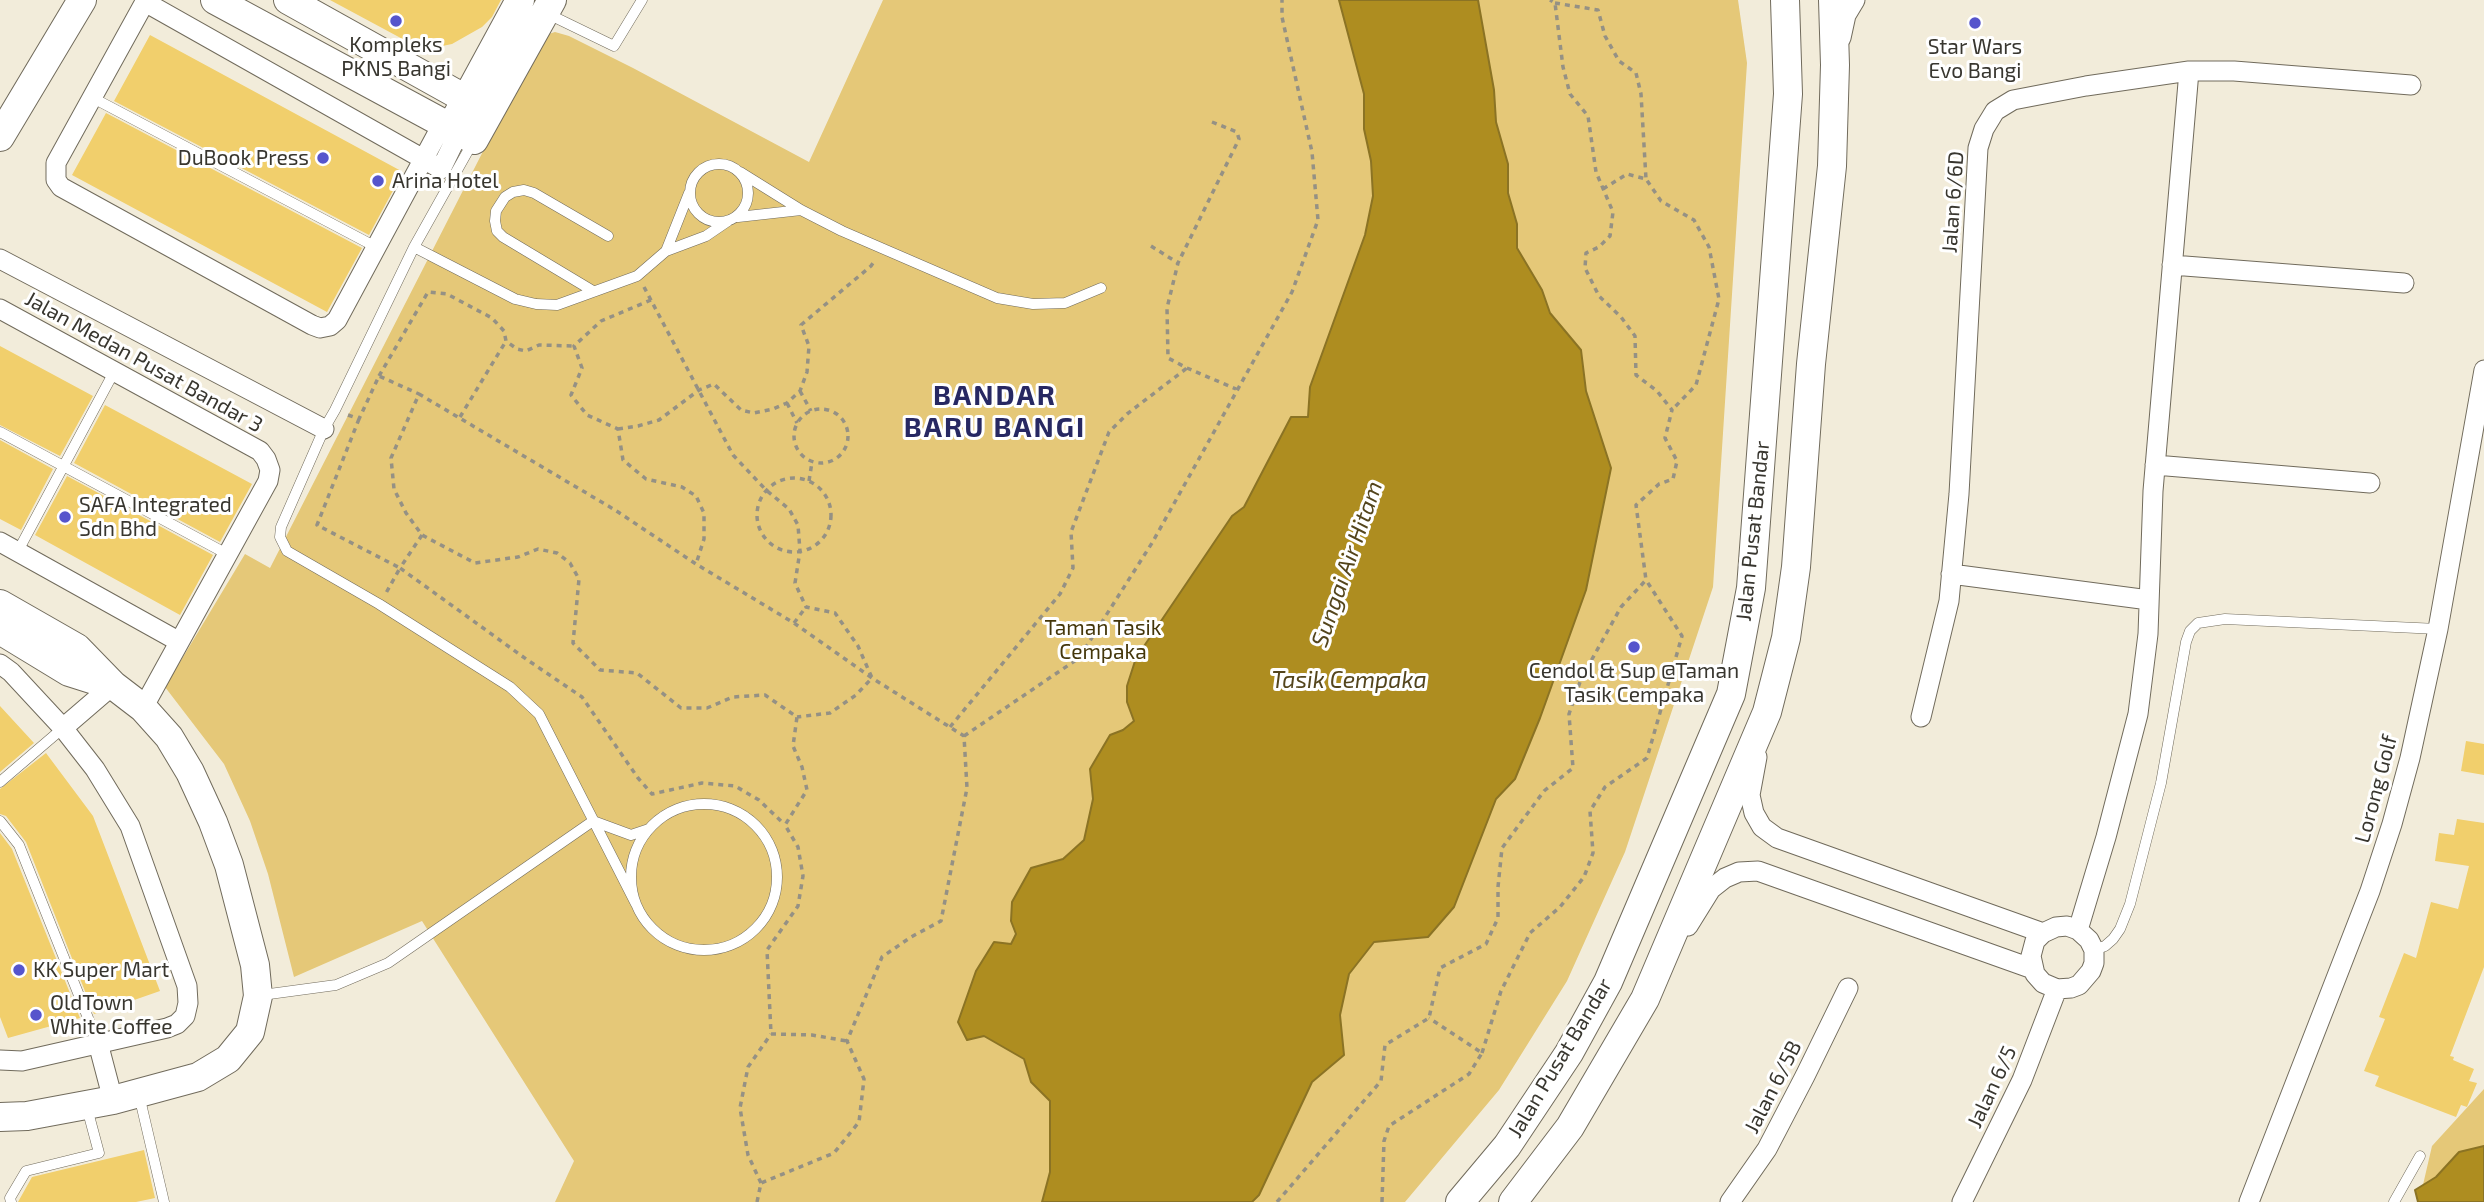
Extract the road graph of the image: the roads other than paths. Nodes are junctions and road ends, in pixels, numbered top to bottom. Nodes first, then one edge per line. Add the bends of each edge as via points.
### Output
1 (82, 0) edge
2 (215, 0) edge
3 (288, 0) edge
4 (642, 0) edge
5 (1785, 0) edge
6 (1833, 0) edge
7 (1855, 0) edge
8 (146, 1) edge
9 (534, 3) edge
10 (1835, 65) junction
11 (2189, 71) junction
12 (2411, 85) dead end
13 (93, 98) junction
14 (478, 106) junction
15 (457, 131) junction
16 (0, 137) edge
17 (423, 160) junction
18 (740, 172) junction
19 (689, 191) junction
20 (801, 210) junction
21 (733, 219) junction
22 (608, 236) dead end
23 (376, 247) junction
24 (414, 247) junction
25 (666, 251) junction
26 (0, 259) edge
27 (2172, 265) junction
28 (2404, 283) dead end
29 (1101, 288) dead end
30 (593, 291) junction
31 (0, 309) edge
32 (2484, 370) edge
33 (114, 372) junction
34 (324, 429) junction
35 (0, 432) edge
36 (2155, 465) junction
37 (64, 466) junction
38 (2370, 483) dead end
39 (0, 542) edge
40 (18, 551) junction
41 (227, 554) junction
42 (1951, 574) junction
43 (2149, 600) junction
44 (0, 604) edge
45 (2438, 629) junction
46 (0, 630) edge
47 (178, 641) junction
48 (0, 664) edge
49 (113, 685) junction
50 (143, 708) junction
51 (1767, 712) junction
52 (1921, 718) dead end
53 (63, 728) junction
54 (0, 782) edge
55 (0, 821) edge
56 (593, 821) junction
57 (651, 828) junction
58 (636, 904) junction
59 (2078, 930) junction
60 (2043, 933) junction
61 (2094, 950) junction
62 (2033, 969) junction
63 (1848, 988) dead end
64 (2057, 989) junction
65 (258, 996) junction
66 (1645, 999) junction
67 (98, 1044) junction
68 (0, 1060) edge
69 (113, 1099) junction
70 (13, 1117) edge
71 (0, 1137) edge
72 (2420, 1156) dead end
73 (11, 1202) edge
74 (164, 1202) edge
75 (1460, 1202) edge
76 (1513, 1202) edge
77 (1730, 1202) edge
78 (1962, 1202) edge
79 (2249, 1202) edge
80 (2394, 1202) edge

1 - 16 main road
2 - 15 main road
3 - 14 main road
4 - 9 lane via 614,46
5 - 75 main road, Jalan Pusat Bandar via 1788,94 1751,588 1731,694 1608,982 1569,1053 1507,1146
6 - 10 main road, Jalan Pusat Bandar
7 - 10 street, Jalan Pusat Bandar via 1846,15
8 - 13 street
8 - 17 street
9 - 14 main road
10 - 51 main road, Jalan Pusat Bandar via 1832,166 1796,567 1786,638
11 - 12 street, Jalan 6/6D
11 - 27 street
11 - 42 street, Jalan 6/6D via 2014,100 1995,111 1984,129 1978,148
13 - 23 lane
13 - 23 street via 56,163 61,187 312,326 330,326 337,320
14 - 15 main road
15 - 17 street via 441,169
15 - 24 lane
17 - 23 street
18 - 19 lane via 722,164 704,168
18 - 20 lane
18 - 21 lane via 746,180 748,200
19 - 21 lane via 701,216 709,221
19 - 25 lane
20 - 21 lane
20 - 29 lane via 997,298 1065,303
21 - 25 lane via 706,236
22 - 30 lane via 524,190 505,197 496,211 497,231 503,237
24 - 30 lane via 514,299 557,305
24 - 34 lane
25 - 30 lane via 637,276
26 - 34 street
27 - 28 street
27 - 36 street
31 - 33 street, Jalan Medan Pusat Bandar 3
32 - 45 street, Lorong Golf
33 - 37 lane
33 - 41 street, Jalan Medan Pusat Bandar 3 via 260,451 266,459 268,481
34 - 56 lane via 281,527 287,551 510,687 539,714
35 - 37 lane
36 - 38 street
36 - 43 street
37 - 40 lane
37 - 41 lane
39 - 40 street
40 - 47 street
41 - 47 street, Jalan Medan Pusat Bandar 3
42 - 43 street
42 - 52 street, Jalan 6/6D via 1949,601
43 - 59 street via 2138,715
44 - 49 main road via 77,648
45 - 61 lane via 2225,619 2198,623 2186,642 2161,783 2130,904 2113,939
45 - 79 street, Lorong Golf via 2410,758 2370,891
46 - 49 main road via 69,672
47 - 50 street, Jalan Medan Pusat Bandar 3
48 - 53 street
49 - 50 main road
49 - 53 street
50 - 65 main road via 176,749 213,822 244,916
51 - 60 street via 1750,795 1762,827 1777,838
51 - 66 main road, Jalan Pusat Bandar
53 - 54 lane
53 - 67 street via 130,826 187,986 186,1016 177,1024
55 - 67 lane via 19,845
56 - 57 lane via 631,835
56 - 58 lane
56 - 65 lane via 388,963 336,985
57 - 58 lane via 633,859
57 - 58 lane via 678,808 724,806 745,816 763,833 775,856 778,881 772,906 758,927 737,942 713,949 688,948 666,939 648,924
59 - 60 street via 2067,926
59 - 61 street
60 - 62 street via 2035,941
61 - 64 street via 2086,979 2071,988
62 - 64 street via 2043,983
62 - 66 street via 1758,871 1739,872 1711,889
63 - 77 street, Jalan 6/5B via 1767,1149
64 - 78 street, Jalan 6/5 via 2022,1080
65 - 69 main road via 250,1032 228,1059 198,1077
66 - 76 main road, Jalan Pusat Bandar via 1570,1127
67 - 68 street via 22,1061
67 - 69 street
69 - 70 main road
69 - 73 lane via 99,1153 26,1171
69 - 74 lane
70 - 71 main road
72 - 80 lane

